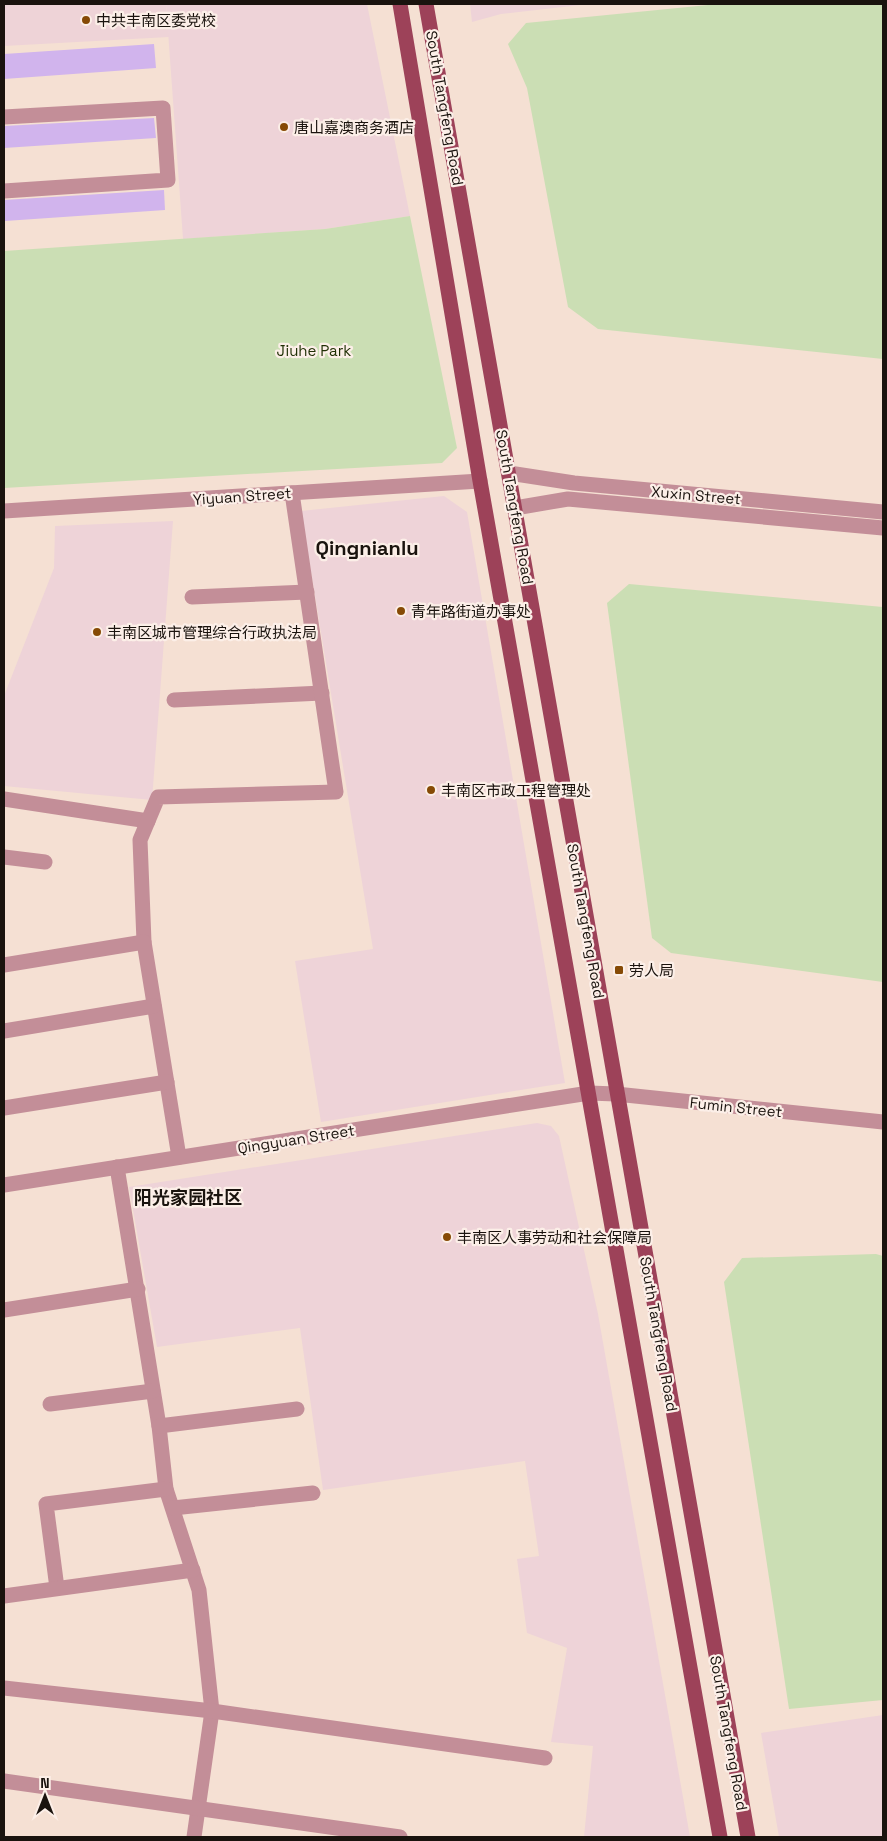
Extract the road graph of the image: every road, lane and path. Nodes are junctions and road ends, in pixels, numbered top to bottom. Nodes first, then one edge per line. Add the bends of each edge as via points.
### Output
1 (400, 4) edge
2 (426, 4) edge
3 (4, 117) edge
4 (4, 191) edge
5 (509, 473) junction
6 (480, 481) junction
7 (292, 493) junction
8 (515, 508) junction
9 (4, 511) edge
10 (883, 512) edge
11 (883, 528) edge
12 (306, 592) junction
13 (192, 597) dead end
14 (322, 693) junction
15 (174, 700) dead end
16 (4, 799) edge
17 (148, 821) junction
18 (4, 856) edge
19 (46, 862) dead end
20 (144, 942) junction
21 (4, 965) edge
22 (154, 1006) junction
23 (4, 1031) edge
24 (167, 1082) junction
25 (588, 1093) junction
26 (616, 1094) junction
27 (4, 1108) edge
28 (883, 1122) edge
29 (179, 1157) junction
30 (117, 1167) junction
31 (4, 1185) edge
32 (138, 1289) junction
33 (4, 1310) edge
34 (153, 1391) junction
35 (50, 1404) dead end
36 (298, 1409) dead end
37 (158, 1426) junction
38 (166, 1489) junction
39 (313, 1493) dead end
40 (172, 1508) junction
41 (193, 1570) junction
42 (57, 1588) junction
43 (4, 1596) edge
44 (4, 1688) edge
45 (212, 1711) junction
46 (545, 1758) dead end
47 (4, 1781) edge
48 (198, 1808) junction
49 (194, 1837) edge
50 (400, 1837) edge
51 (720, 1837) edge
52 (748, 1837) edge

1 - 6 main road, South Tangfeng Road
2 - 5 main road, South Tangfeng Road
3 - 4 street via 163,108 168,180
5 - 8 main road, South Tangfeng Road
5 - 10 street, Xuxin Street via 574,483
6 - 7 street, Yiyuan Street
6 - 25 main road, South Tangfeng Road
7 - 9 street, Yiyuan Street
7 - 12 street
8 - 11 street, Xuxin Street via 568,499
8 - 26 main road, South Tangfeng Road
12 - 13 street
12 - 14 street
14 - 15 street
14 - 17 street via 336,792 158,797
16 - 17 street
17 - 20 street via 140,840
18 - 19 street
20 - 21 street
20 - 22 street
22 - 23 street
22 - 24 street
24 - 27 street
24 - 29 street
25 - 26 street, Fumin Street
25 - 29 street, Qingyuan Street
25 - 51 main road, South Tangfeng Road
26 - 28 street, Fumin Street
26 - 52 main road, South Tangfeng Road
29 - 30 street, Qingyuan Street
30 - 31 street, Qingyuan Street
30 - 32 street
32 - 33 street
32 - 34 street
34 - 35 street
34 - 37 street
36 - 37 street
37 - 38 street
38 - 40 street
38 - 42 street via 46,1504
39 - 40 street
40 - 41 street
41 - 42 street
41 - 45 street via 199,1590
42 - 43 street
44 - 45 street
45 - 46 street
45 - 48 street
47 - 48 street
48 - 49 street
48 - 50 street

